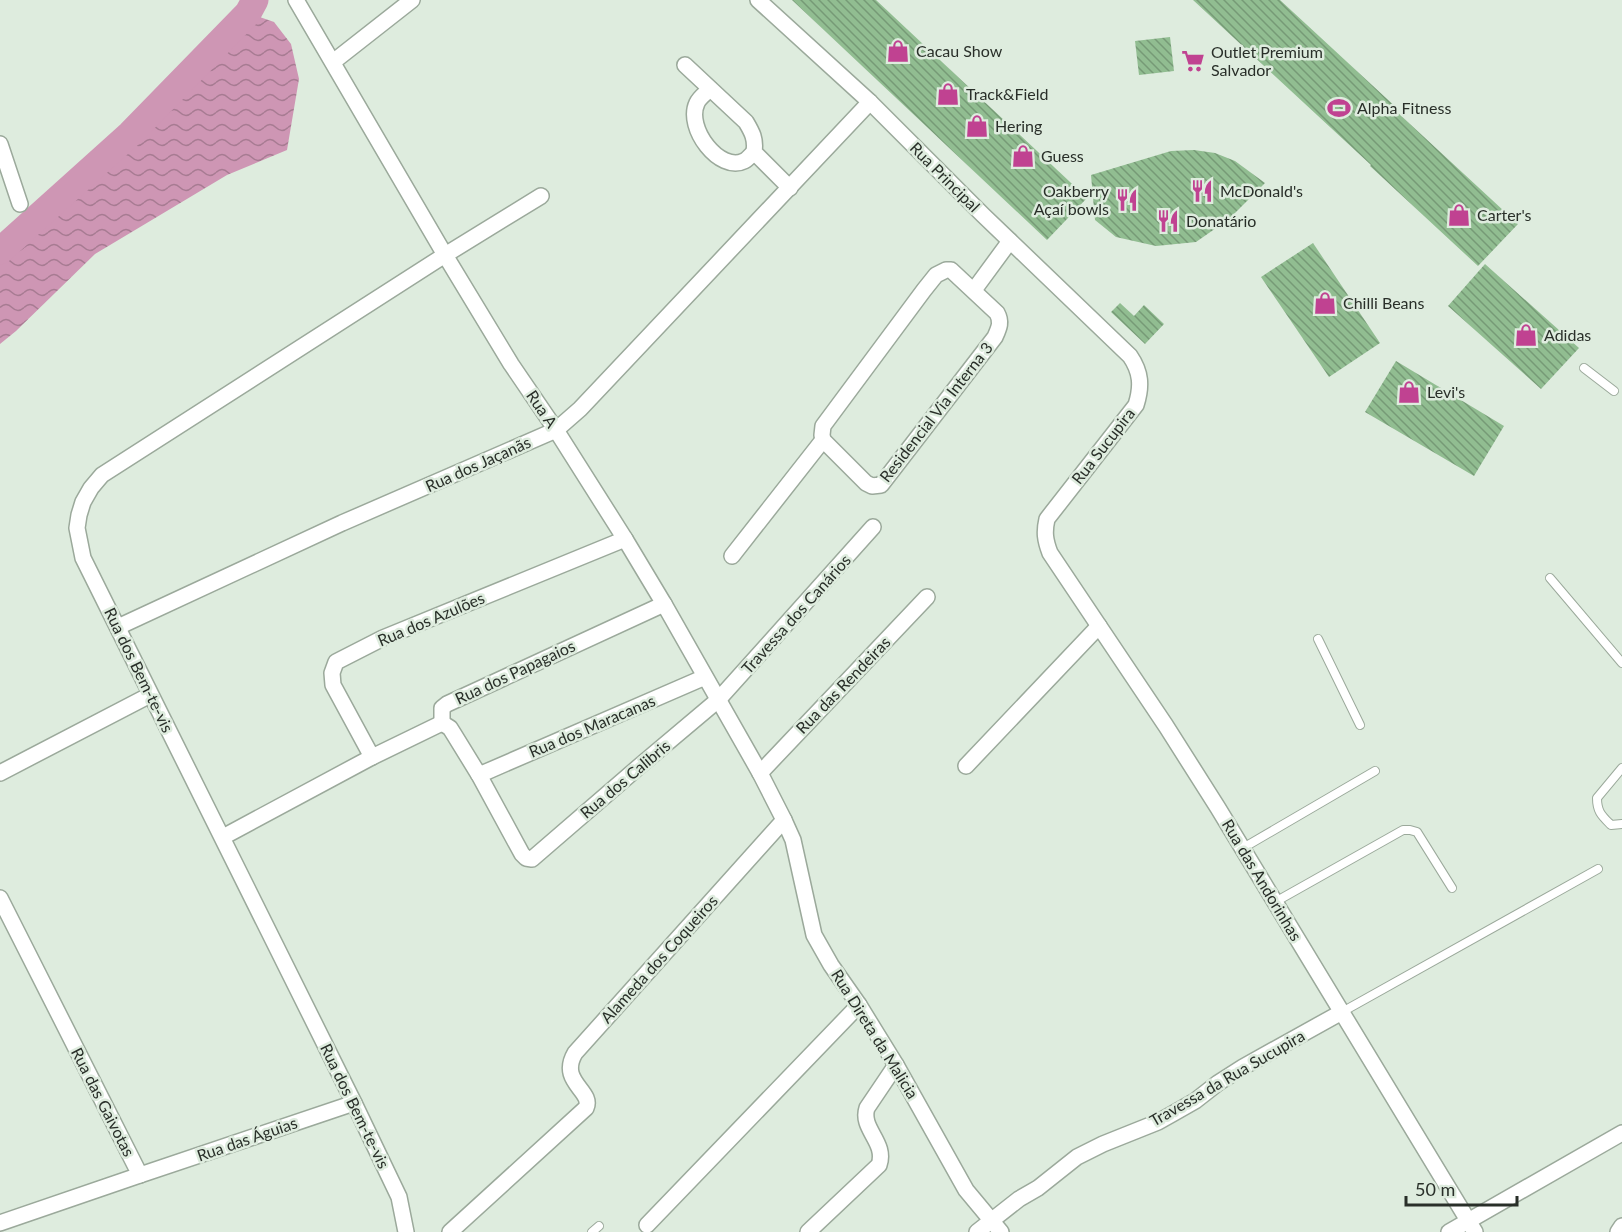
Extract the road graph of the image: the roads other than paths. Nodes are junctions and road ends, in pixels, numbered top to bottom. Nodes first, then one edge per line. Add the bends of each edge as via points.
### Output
1 (296, 0) edge
2 (412, 0) edge
3 (758, 0) edge
4 (333, 62) junction
5 (685, 65) dead end
6 (710, 89) junction
7 (870, 102) junction
8 (0, 144) edge
9 (754, 152) junction
10 (790, 188) junction
11 (541, 196) dead end
12 (20, 204) dead end
13 (1010, 241) junction
14 (445, 255) junction
15 (974, 290) junction
16 (1130, 356) joint
17 (1584, 368) dead end
18 (1614, 391) dead end
19 (556, 430) junction
20 (823, 433) junction
21 (873, 527) dead end
22 (1044, 532) joint
23 (625, 539) junction
24 (732, 556) dead end
25 (1550, 578) dead end
26 (927, 597) dead end
27 (664, 604) junction
28 (1099, 626) junction
29 (118, 627) junction
30 (1318, 639) dead end
31 (1622, 663) edge
32 (705, 677) junction
33 (150, 694) junction
34 (718, 700) junction
35 (442, 723) junction
36 (1360, 725) dead end
37 (372, 757) junction
38 (966, 766) dead end
39 (1622, 768) edge
40 (1375, 771) dead end
41 (0, 773) edge
42 (760, 773) junction
43 (479, 775) junction
44 (784, 820) junction
45 (1622, 824) edge
46 (223, 837) junction
47 (1243, 848) junction
48 (1598, 869) dead end
49 (1452, 888) dead end
50 (1, 901) edge
51 (1275, 902) junction
52 (859, 1005) junction
53 (1342, 1012) junction
54 (896, 1065) junction
55 (354, 1103) junction
56 (1622, 1133) edge
57 (140, 1175) junction
58 (991, 1220) junction
59 (0, 1223) edge
60 (647, 1225) dead end
61 (599, 1226) dead end
62 (1472, 1226) edge
63 (1622, 1226) edge
64 (406, 1232) edge
65 (450, 1232) edge
66 (592, 1232) edge
67 (808, 1232) edge
68 (977, 1232) edge
69 (1001, 1232) edge
70 (1449, 1232) edge
71 (1618, 1232) edge

1 - 4 street, Rua A
2 - 4 street
3 - 7 street, Rua Principal
4 - 14 street, Rua A
5 - 6 street
6 - 9 street via 753,132
6 - 9 street via 697,102 695,111 694,121 703,141 718,157 729,162 746,161
7 - 10 street, Rua dos Jaçanãs
7 - 13 street, Rua Principal
8 - 12 street
9 - 10 street
10 - 19 street, Rua dos Jaçanãs
11 - 14 street, Rua dos Bem-te-vis
13 - 15 street
13 - 16 street, Rua Principal
14 - 19 street, Rua A
14 - 29 street, Rua dos Bem-te-vis via 96,481 83,502 77,528 86,565
15 - 20 street via 951,270 936,275
15 - 20 street, Residencial Via Interna 3 via 997,313 1000,326 881,484 866,483
16 - 22 street, Rua Sucupira via 1140,380 1136,405 1047,519
17 - 18 lane
19 - 23 street, Rua A
19 - 29 street, Rua dos Jaçanãs
20 - 24 street
21 - 34 street, Travessa dos Canários
22 - 28 street, Rua das Andorinhas via 1050,553
23 - 27 street, Rua A
23 - 37 street, Rua dos Azulões via 383,638 336,662 333,685
25 - 31 lane
26 - 42 street, Rua das Rendeiras
27 - 32 street, Rua A
27 - 35 street, Rua dos Papagaios via 447,704 442,708
28 - 38 street
28 - 47 street, Rua das Andorinhas
29 - 33 street, Rua dos Bem-te-vis
30 - 36 lane
32 - 34 street, Rua A
32 - 43 street, Rua dos Maracanas
33 - 41 street
33 - 46 street, Rua dos Bem-te-vis
34 - 42 street, Rua A
34 - 43 street, Rua dos Calibris via 532,859 522,854
35 - 37 street, Rua dos Papagaios
35 - 43 street via 450,728
37 - 46 street, Rua dos Papagaios
39 - 45 lane via 1597,798 1597,808 1603,817 1611,825
40 - 47 lane
42 - 44 street, Rua A
44 - 52 street, Rua Direta da Malicia via 793,840 814,934
44 - 65 street, Alameda dos Coqueiros via 575,1053 570,1068 588,1099 586,1108
46 - 55 street, Rua dos Bem-te-vis
47 - 51 street, Rua das Andorinhas
48 - 53 lane
49 - 51 lane via 1417,832 1402,830
50 - 57 street, Rua das Gaivotas
51 - 53 street, Rua das Andorinhas
52 - 54 street, Rua Direta da Malicia
52 - 60 street
53 - 58 street, Travessa da Rua Sucupira via 1243,1067 1158,1122 1077,1157
53 - 62 street, Rua das Andorinhas
54 - 58 street, Rua Direta da Malicia via 966,1190
54 - 67 street via 865,1115 880,1147 879,1165
55 - 57 street, Rua das Águias
55 - 64 street, Rua dos Bem-te-vis via 399,1197
56 - 62 street
57 - 59 street, Rua das Gaivotas
58 - 68 street, Travessa da Rua Sucupira
58 - 69 street, Rua Direta da Malicia
61 - 66 lane
62 - 70 street
63 - 71 street

